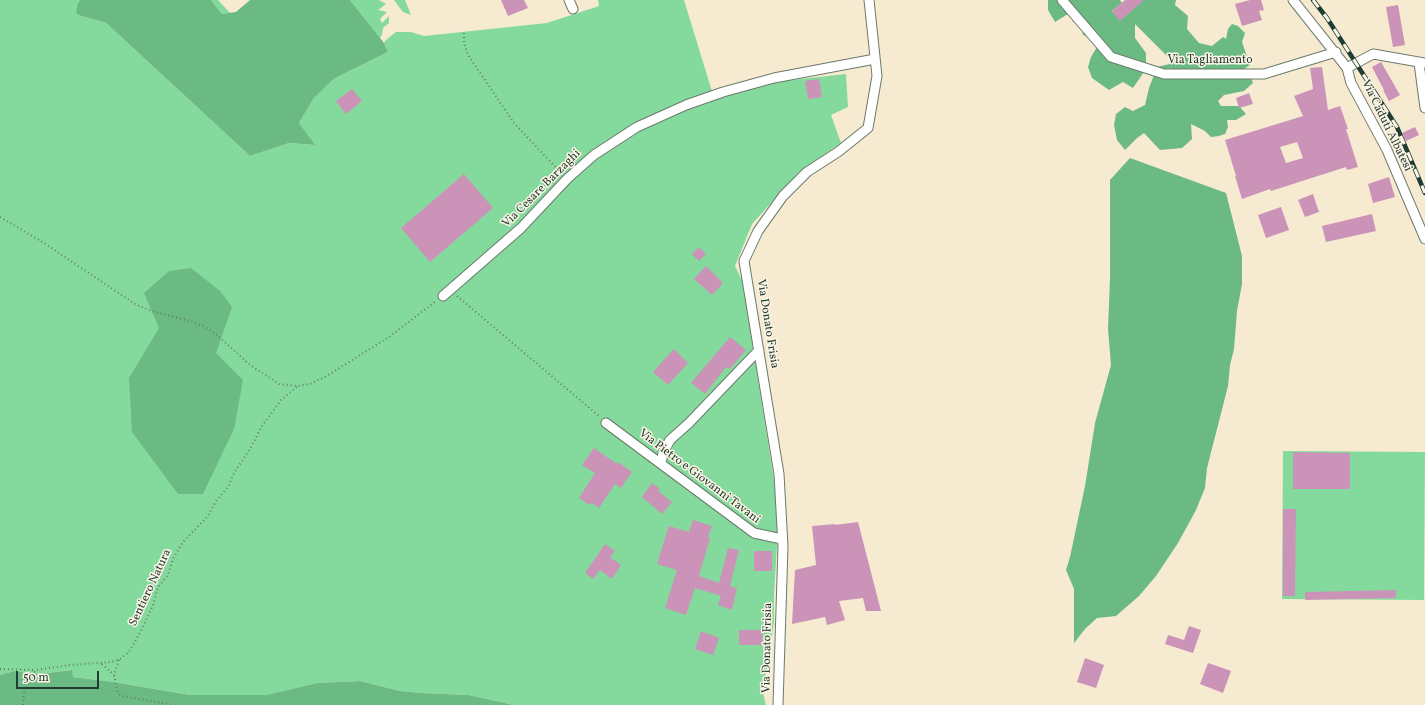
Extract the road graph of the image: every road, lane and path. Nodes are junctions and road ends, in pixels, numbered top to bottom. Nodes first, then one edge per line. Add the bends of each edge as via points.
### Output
1 (569, 0) edge
2 (868, 0) edge
3 (1062, 0) edge
4 (1293, 0) edge
5 (573, 9) dead end
6 (464, 33) dead end
7 (1336, 52) junction
8 (875, 59) junction
9 (1422, 63) edge
10 (1347, 68) junction
11 (1425, 108) edge
12 (567, 179) junction
13 (0, 217) edge
14 (1425, 239) edge
15 (446, 293) junction
16 (759, 350) junction
17 (298, 386) junction
18 (606, 423) joint
19 (661, 463) junction
20 (782, 539) junction
21 (120, 660) junction
22 (102, 664) junction
23 (0, 669) edge
24 (36, 670) junction
25 (114, 675) junction
26 (23, 705) edge
27 (174, 705) edge
28 (778, 705) edge

1 - 5 street
2 - 8 street, Via Donato Frisia
3 - 7 street, Via Tagliamento via 1111,57 1164,74 1264,74
4 - 7 street, Via Caduti Albatesi
6 - 12 path via 468,55 514,123
7 - 10 street, Via Caduti Albatesi
8 - 12 street, Via Cesare Barzaghi via 774,78 686,105 637,127 610,143
8 - 16 street, Via Donato Frisia via 877,76 868,128 807,172 783,196 758,231 744,261
9 - 10 street via 1373,54
9 - 11 street
10 - 14 street, Via Caduti Albatesi via 1351,83 1387,150
12 - 15 street, Via Cesare Barzaghi via 521,228
13 - 17 path via 135,304 204,326 271,380 279,384
15 - 17 path via 389,337 332,373 310,384
15 - 18 path
16 - 19 street via 670,440
16 - 20 street, Via Donato Frisia via 779,474
17 - 21 path, Sentiero Natura via 281,400 262,426 228,487 208,516 183,542 173,559 168,575 158,587 142,629 129,652
18 - 19 street, Via Pietro e Giovanni Tavani
19 - 20 street, Via Pietro e Giovanni Tavani via 754,533
20 - 28 street, Via Donato Frisia
21 - 22 path
21 - 25 path, Sentiero Natura
22 - 24 path
22 - 25 path
23 - 24 path
24 - 26 path via 25,684
25 - 27 path via 118,693 122,696

